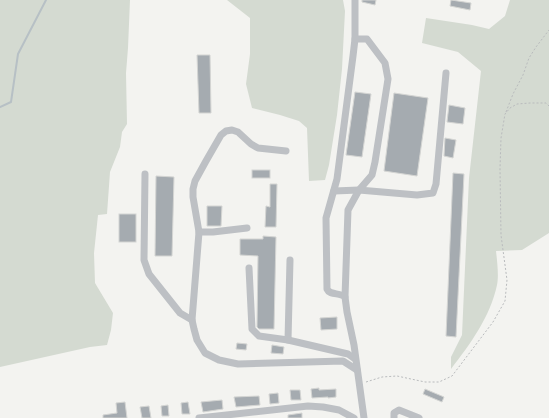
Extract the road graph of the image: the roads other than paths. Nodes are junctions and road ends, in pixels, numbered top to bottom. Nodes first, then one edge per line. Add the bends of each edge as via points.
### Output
1 (354, 2) edge
2 (355, 39) junction
3 (446, 73) dead end
4 (286, 151) dead end
5 (145, 174) dead end
6 (359, 190) junction
7 (334, 191) junction
8 (247, 228) dead end
9 (199, 232) junction
10 (290, 260) dead end
11 (249, 268) dead end
12 (345, 297) junction
13 (192, 320) junction
14 (288, 340) junction
15 (355, 358) junction
16 (357, 370) junction
17 (199, 418) edge
18 (354, 418) edge
19 (364, 418) edge
20 (394, 418) edge
21 (419, 418) edge

1 - 2 street
2 - 6 street via 367,39 385,63 388,79 372,175
2 - 7 street
3 - 6 street via 436,184 433,193 417,195
4 - 9 street via 258,148 232,130 221,135 194,185 193,197
5 - 13 street via 144,260 150,274 180,313
6 - 7 street
6 - 12 street via 348,210
7 - 12 street via 326,218 327,291
8 - 9 street
9 - 13 street
10 - 14 street
11 - 14 street via 252,329 259,336
12 - 15 street
13 - 16 street via 197,340 205,352 219,360 238,364 343,362
14 - 15 street via 348,354
15 - 16 street
16 - 19 street
17 - 18 street via 308,406 339,410
20 - 21 street via 394,413 399,410

